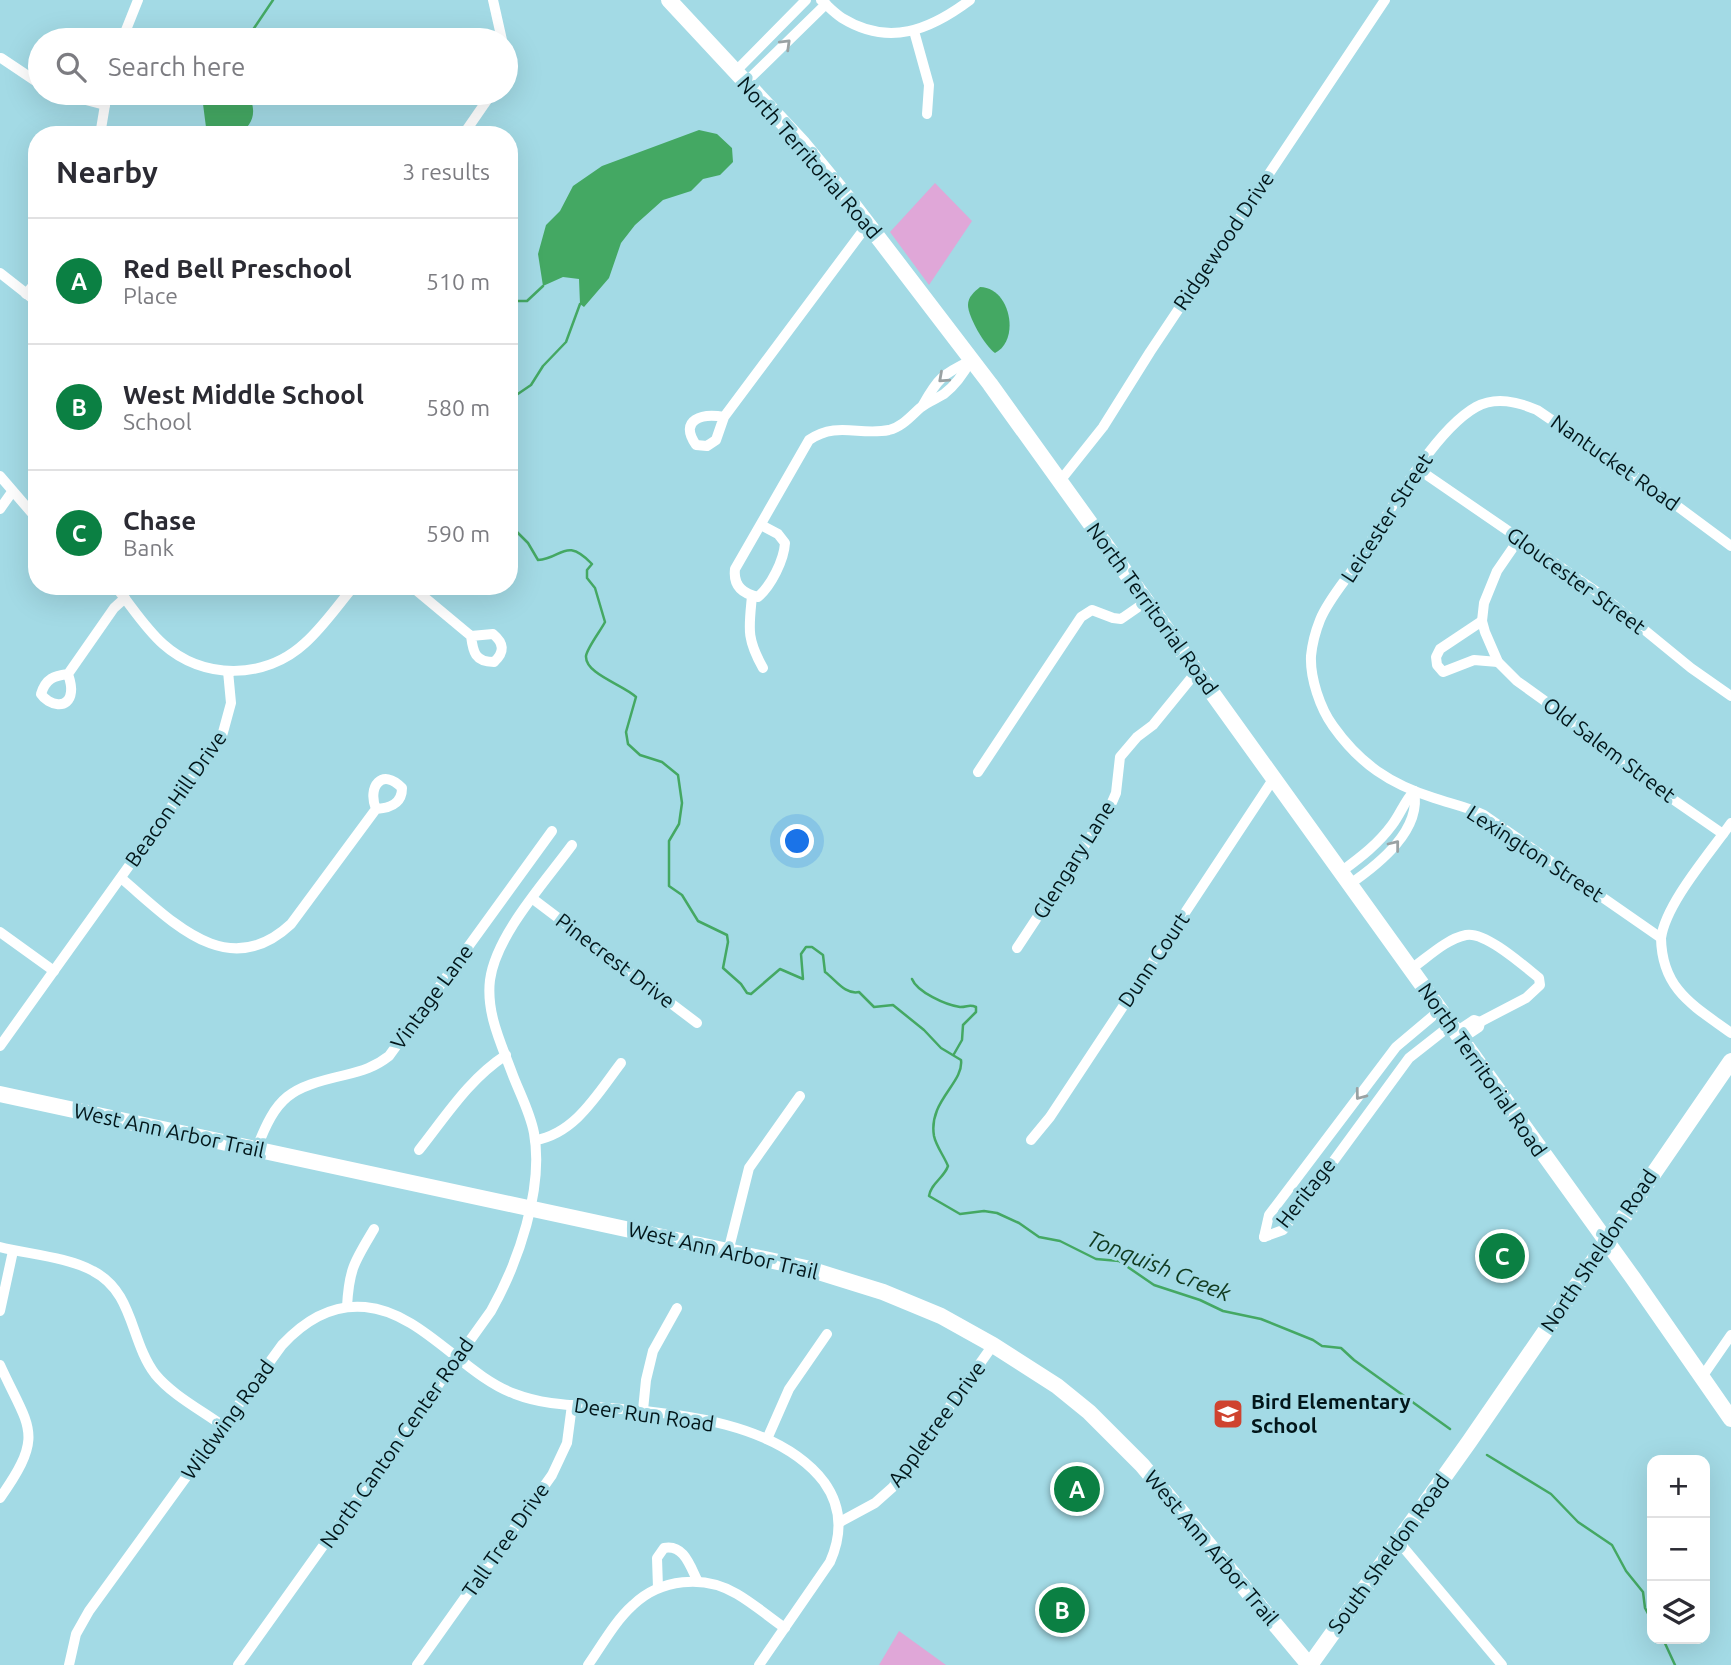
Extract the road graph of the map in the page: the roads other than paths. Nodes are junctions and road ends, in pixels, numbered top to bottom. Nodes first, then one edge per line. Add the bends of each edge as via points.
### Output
1 (138, 0) edge
2 (494, 0) edge
3 (669, 0) edge
4 (806, 0) edge
5 (970, 0) edge
6 (1385, 0) edge
7 (824, 2) edge
8 (127, 28) edge
9 (500, 28) edge
10 (914, 31) junction
11 (1, 58) edge
12 (28, 76) edge
13 (740, 77) junction
14 (105, 105) edge
15 (484, 105) edge
16 (927, 114) dead end
17 (102, 126) edge
18 (469, 126) edge
19 (868, 224) junction
20 (0, 273) edge
21 (28, 292) edge
22 (26, 295) joint
23 (971, 360) junction
24 (1491, 402) joint
25 (724, 417) dead end
26 (1418, 469) junction
27 (0, 475) edge
28 (1060, 481) junction
29 (12, 492) junction
30 (0, 509) edge
31 (28, 509) edge
32 (761, 525) junction
33 (1519, 539) junction
34 (1731, 546) edge
35 (122, 595) edge
36 (346, 595) edge
37 (422, 595) edge
38 (752, 596) junction
39 (125, 598) junction
40 (1147, 601) junction
41 (1482, 621) junction
42 (471, 636) dead end
43 (1311, 656) joint
44 (1498, 662) junction
45 (763, 668) dead end
46 (228, 671) junction
47 (1196, 671) junction
48 (68, 674) dead end
49 (1731, 696) edge
50 (978, 772) dead end
51 (1273, 778) junction
52 (1414, 791) junction
53 (376, 809) dead end
54 (1731, 823) edge
55 (552, 831) dead end
56 (1723, 834) junction
57 (572, 845) dead end
58 (121, 878) junction
59 (1346, 878) junction
60 (533, 899) junction
61 (0, 932) edge
62 (1661, 939) junction
63 (1017, 948) dead end
64 (1411, 969) junction
65 (54, 971) junction
66 (1440, 1010) junction
67 (697, 1023) dead end
68 (1456, 1032) junction
69 (1731, 1033) edge
70 (0, 1046) edge
71 (506, 1055) junction
72 (1731, 1061) edge
73 (621, 1063) dead end
74 (1380, 1069) junction
75 (1393, 1079) junction
76 (0, 1094) edge
77 (800, 1096) dead end
78 (1338, 1124) junction
79 (1351, 1135) junction
80 (535, 1140) junction
81 (1031, 1140) dead end
82 (256, 1150) junction
83 (419, 1150) dead end
84 (529, 1208) junction
85 (374, 1229) dead end
86 (1606, 1241) junction
87 (0, 1247) edge
88 (13, 1251) junction
89 (728, 1252) junction
90 (347, 1307) junction
91 (677, 1308) dead end
92 (0, 1311) edge
93 (827, 1334) dead end
94 (1731, 1335) edge
95 (993, 1345) junction
96 (457, 1358) junction
97 (0, 1365) edge
98 (1702, 1377) junction
99 (572, 1405) junction
100 (643, 1410) junction
101 (1731, 1419) edge
102 (223, 1426) junction
103 (767, 1439) junction
104 (1469, 1442) joint
105 (0, 1498) edge
106 (840, 1522) junction
107 (1398, 1541) junction
108 (698, 1581) junction
109 (658, 1588) junction
110 (785, 1628) junction
111 (69, 1665) edge
112 (238, 1665) edge
113 (417, 1665) edge
114 (588, 1665) edge
115 (759, 1665) edge
116 (1309, 1665) edge
117 (1502, 1665) edge

1 - 8 street
2 - 9 street
3 - 13 main road, North Territorial Road
4 - 13 street
5 - 10 street via 947,17
6 - 28 street, Ridgewood Drive via 1104,427
7 - 10 street via 842,18 866,29
13 -> 7 street
10 - 16 street via 929,85
11 - 12 street
13 - 19 main road, North Territorial Road via 803,144
14 - 17 street
15 - 18 street
19 - 23 main road, North Territorial Road
19 - 25 street
20 - 22 street
21 - 22 street
23 - 28 main road, North Territorial Road
23 - 32 street via 959,381 903,424 890,429 832,429 809,440
24 - 26 street, Leicester Street via 1448,429
24 - 34 street, Nantucket Road via 1520,403 1537,410
26 - 33 street, Gloucester Street
26 - 43 street, Leicester Street via 1321,619
27 - 29 street
28 - 40 main road, North Territorial Road
29 - 30 street
29 - 31 street
32 - 38 street via 735,569 734,579
32 - 38 street via 778,534 785,543 784,554 765,592
33 - 41 street via 1490,585
33 - 49 street, Gloucester Street via 1603,596
35 - 39 street
36 - 46 street via 298,649 265,666
37 - 42 street
38 - 45 street via 748,632
39 - 46 street via 174,653 202,667
39 - 48 street
40 - 47 main road, North Territorial Road
40 - 50 street via 1121,619 1092,610 1081,617
41 - 44 street, Old Salem Street
41 - 44 street via 1440,649 1437,665 1443,672 1468,661
43 - 52 street, Lexington Street via 1316,690 1332,725 1367,765
44 - 56 street, Old Salem Street via 1610,755
46 - 58 street, Beacon Hill Drive via 231,703 222,736
47 - 51 main road, North Territorial Road
47 - 63 street, Glengary Lane via 1153,725 1120,757 1110,807
51 - 59 main road, North Territorial Road
51 - 81 street, Dunn Court
52 - 59 street
52 - 62 street, Lexington Street via 1484,815
53 - 58 street via 292,924 274,938 252,946 224,947 197,939
54 - 56 street
55 - 82 street, Vintage Lane via 389,1056 375,1066 313,1082 288,1094 267,1122
56 - 62 street via 1665,919
57 - 60 street, Pinecrest Drive
58 - 65 street, Beacon Hill Drive
59 - 64 main road, North Territorial Road
60 - 67 street, Pinecrest Drive
60 - 71 street, Pinecrest Drive via 500,948 491,979 492,1014
61 - 65 street
62 - 69 street via 1664,965 1677,990
64 - 66 main road, North Territorial Road
64 - 68 street, Heritage via 1451,940 1475,934 1539,978 1540,985 1526,998
65 - 70 street, Beacon Hill Drive
66 - 68 main road, North Territorial Road
66 - 74 street, Heritage via 1396,1047
68 - 75 street, Heritage via 1409,1058
68 - 86 main road, North Territorial Road
71 - 80 street, Pinecrest Drive
71 - 83 street via 474,1080
72 - 86 main road, North Sheldon Road
73 - 80 street via 571,1124 552,1137
74 - 75 street
74 -> 78 street, Heritage
75 - 79 street, Heritage
76 - 82 main road, West Ann Arbor Trail
77 - 89 street via 749,1168
78 - 79 street
78 - 79 street, Heritage via 1269,1215 1264,1237 1283,1230
80 - 84 street, Pinecrest Drive
82 - 84 main road, West Ann Arbor Trail
84 - 89 main road, West Ann Arbor Trail
84 - 96 street, North Canton Center Road via 507,1281
85 - 90 street via 352,1268
86 - 98 main road, North Territorial Road
86 - 104 main road, North Sheldon Road
87 - 88 street
88 - 92 street
88 - 102 street via 80,1265 104,1278 122,1298 154,1372
89 - 95 main road, West Ann Arbor Trail via 806,1268 883,1292 941,1316
90 - 96 street, Wildwing Road via 396,1315
90 - 102 street, Wildwing Road via 317,1317 293,1333
91 - 100 street via 653,1351
93 - 103 street via 789,1390
94 - 98 street
95 - 106 street, Appletree Drive via 893,1487
95 - 116 main road, West Ann Arbor Trail via 1057,1386 1119,1441
96 - 99 street, Deer Run Road via 512,1393
96 - 112 street, North Canton Center Road
97 - 105 street via 26,1420 29,1441 24,1461
98 - 101 main road, North Territorial Road
99 - 100 street, Deer Run Road
99 - 113 street, Tall Tree Drive via 567,1443 552,1475
100 - 103 street, Deer Run Road
102 - 111 street, Wildwing Road via 89,1611 76,1634
103 - 106 street, Deer Run Road via 819,1476 833,1498
104 - 107 main road, South Sheldon Road
106 - 110 street via 830,1562
107 - 116 main road, South Sheldon Road
107 - 117 street
108 - 109 street
108 - 109 street via 684,1554 671,1546 657,1558
108 - 110 street via 736,1592
109 - 114 street via 622,1616
110 - 115 street

